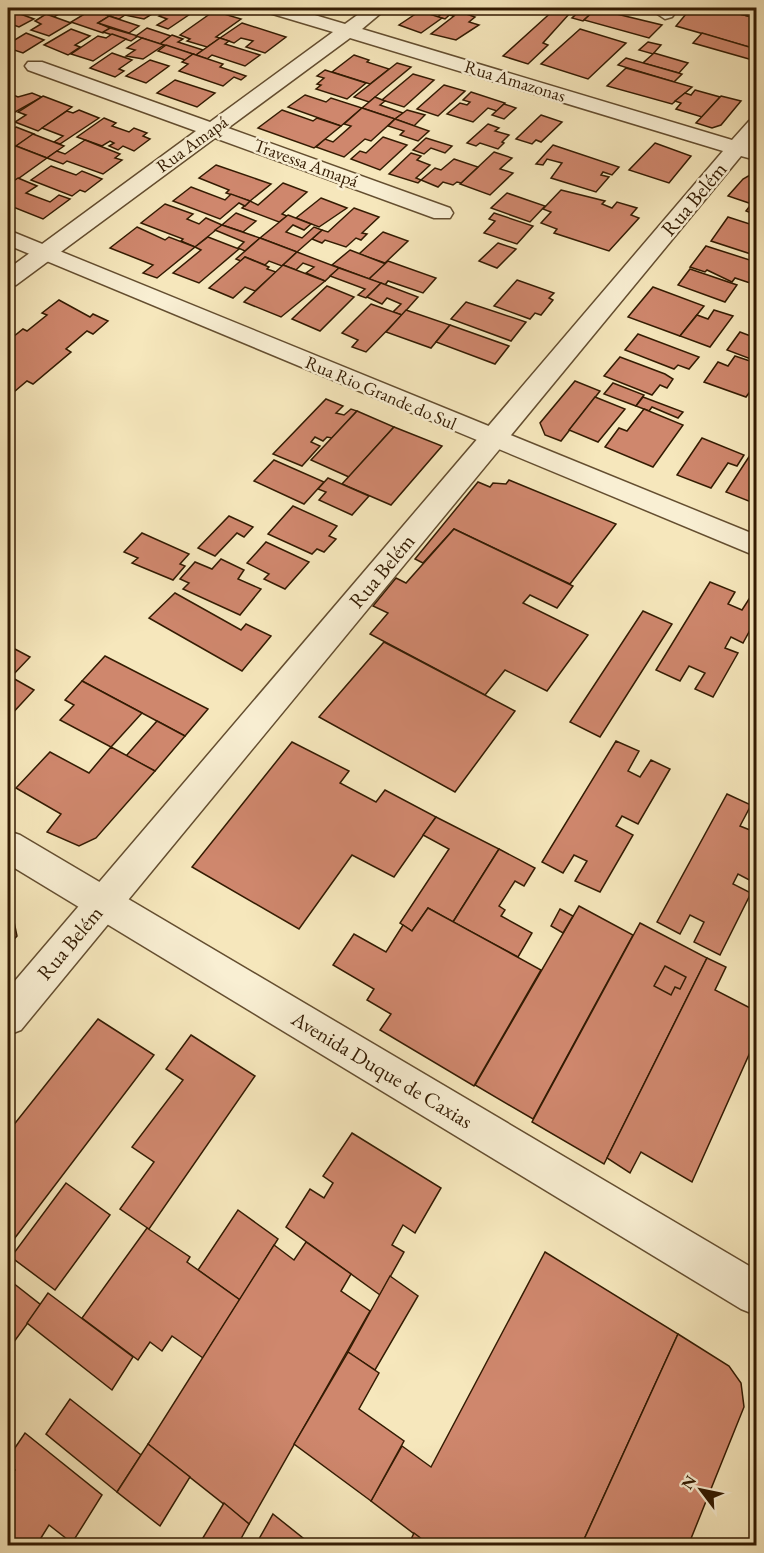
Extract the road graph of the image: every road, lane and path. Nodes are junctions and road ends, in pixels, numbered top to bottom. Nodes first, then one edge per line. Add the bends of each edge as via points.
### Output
1 (273, 8) edge
2 (378, 8) edge
3 (348, 31) junction
4 (35, 66) dead end
5 (756, 125) edge
6 (212, 129) junction
7 (747, 151) edge
8 (442, 213) dead end
9 (8, 237) edge
10 (44, 252) junction
11 (8, 280) edge
12 (492, 439) junction
13 (756, 546) edge
14 (8, 846) edge
15 (102, 904) junction
16 (8, 1017) edge
17 (756, 1294) edge

1 - 3 street, Rua Amazonas
2 - 3 street, Rua Amapá
3 - 6 street, Rua Amapá
3 - 7 street, Rua Amazonas
4 - 6 street, Travessa Amapá
5 - 7 street, Rua Belém
6 - 8 street, Travessa Amapá
6 - 10 street, Rua Amapá
7 - 12 street, Rua Belém
9 - 10 street, Rua Rio Grande do Sul
10 - 11 street, Rua Amapá
10 - 12 street, Rua Rio Grande do Sul
12 - 13 street, Rua Rio Grande do Sul
12 - 15 street, Rua Belém
14 - 15 street, Avenida Duque de Caxias
15 - 16 street, Rua Belém
15 - 17 street, Avenida Duque de Caxias

